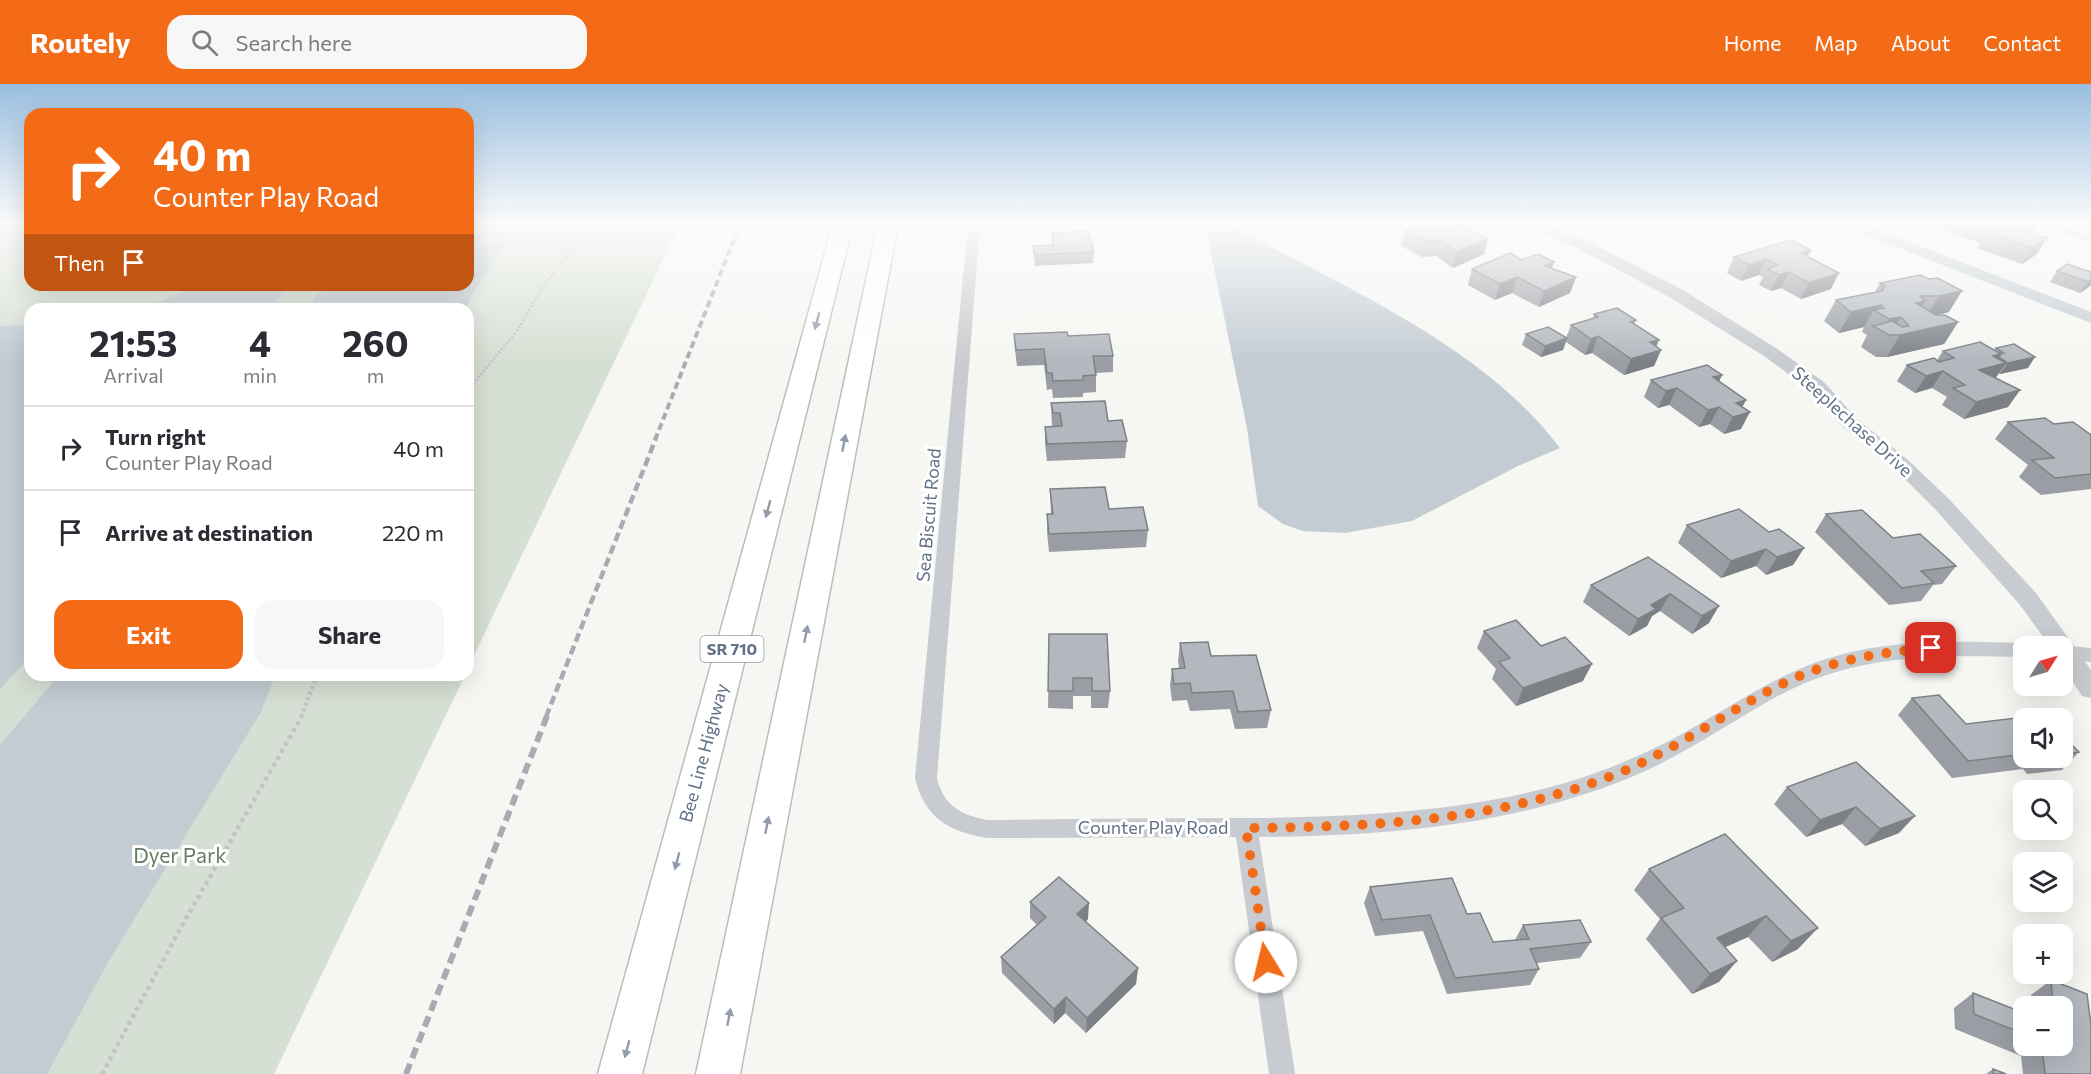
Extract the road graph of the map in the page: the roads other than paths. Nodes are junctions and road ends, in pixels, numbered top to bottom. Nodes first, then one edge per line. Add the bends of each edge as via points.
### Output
1 (831, 270) edge
2 (879, 270) edge
3 (970, 270) edge
4 (1631, 270) edge
5 (2054, 636) edge
6 (2013, 650) edge
7 (2073, 651) edge
8 (2091, 655) edge
9 (2073, 663) edge
10 (2091, 688) edge
11 (937, 808) joint
12 (1246, 828) junction
13 (620, 1074) edge
14 (718, 1074) edge
15 (1282, 1074) edge

1 -> 13 highway, Bee Line Highway / SR 710
14 -> 2 highway
3 - 11 street, Sea Biscuit Road via 926,778 928,794
4 - 5 street, Steeplechase Drive via 1677,294 1818,386 1849,422 1942,504 2028,599
6 - 12 street, Counter Play Road via 1898,651 1822,668 1770,691 1673,748 1622,771 1502,808 1381,825
7 - 8 street
9 - 10 street, Steeplechase Drive
11 - 12 street, Counter Play Road via 950,819 987,829
12 - 15 street

